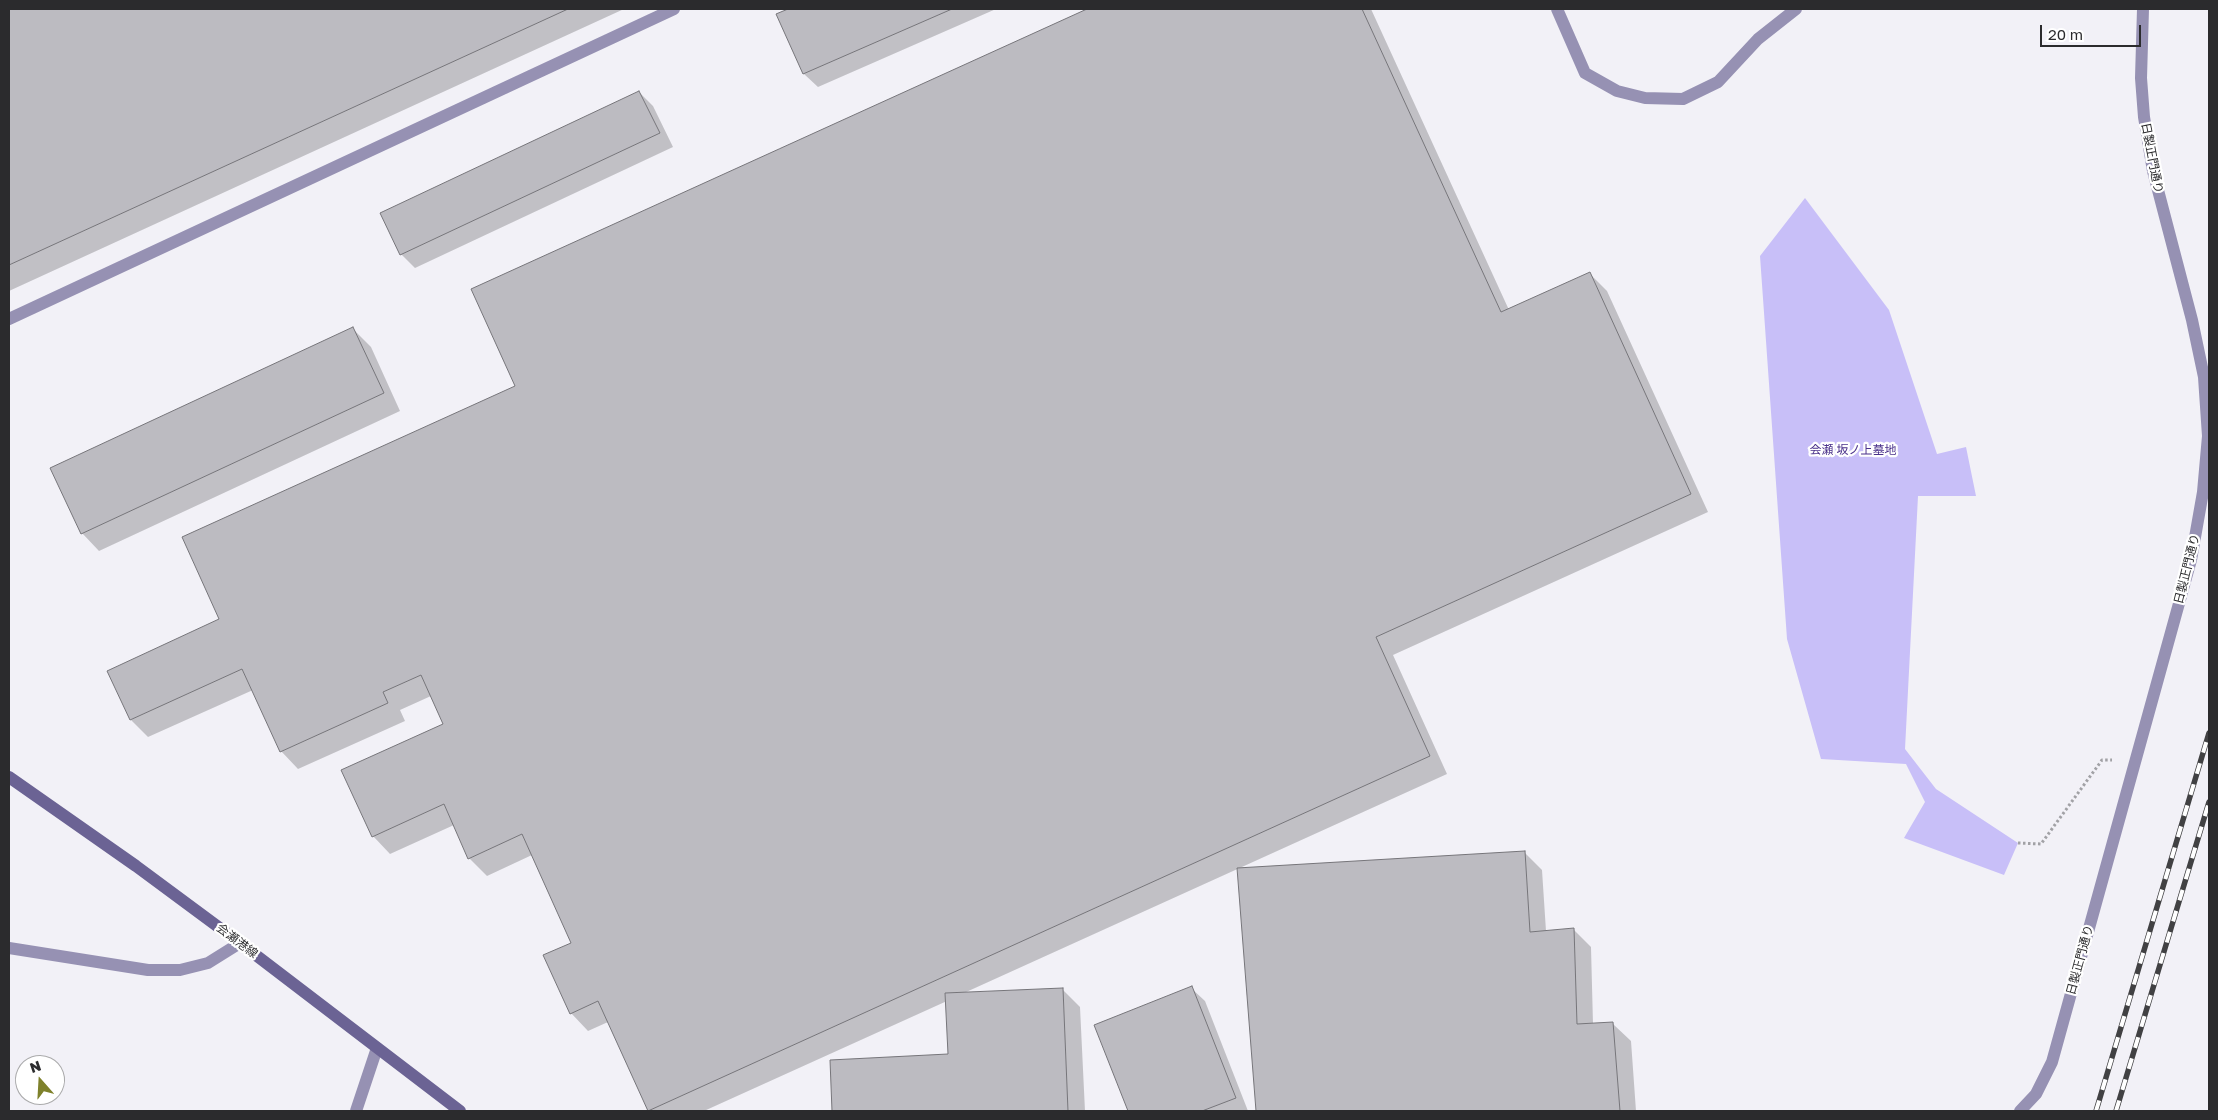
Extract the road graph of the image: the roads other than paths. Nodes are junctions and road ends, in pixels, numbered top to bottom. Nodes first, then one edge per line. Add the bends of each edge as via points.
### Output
1 (674, 9) edge
2 (1557, 9) edge
3 (1796, 9) edge
4 (2143, 9) edge
5 (9, 318) edge
6 (9, 777) edge
7 (240, 943) junction
8 (9, 948) edge
9 (377, 1048) junction
10 (356, 1111) edge
11 (460, 1111) edge
12 (2020, 1111) edge

1 - 5 street
2 - 3 street via 1585,73 1617,90 1645,98 1683,99 1718,82 1758,39
4 - 12 street, 日製正門通り via 2141,78 2144,117 2153,171 2204,378 2208,436 2203,492 2191,560 2052,1062 2036,1094
6 - 7 main road, 会瀬港線
7 - 8 street via 208,963 180,970 148,970
7 - 9 main road, 会瀬港線
9 - 10 street
9 - 11 main road, 会瀬港線

